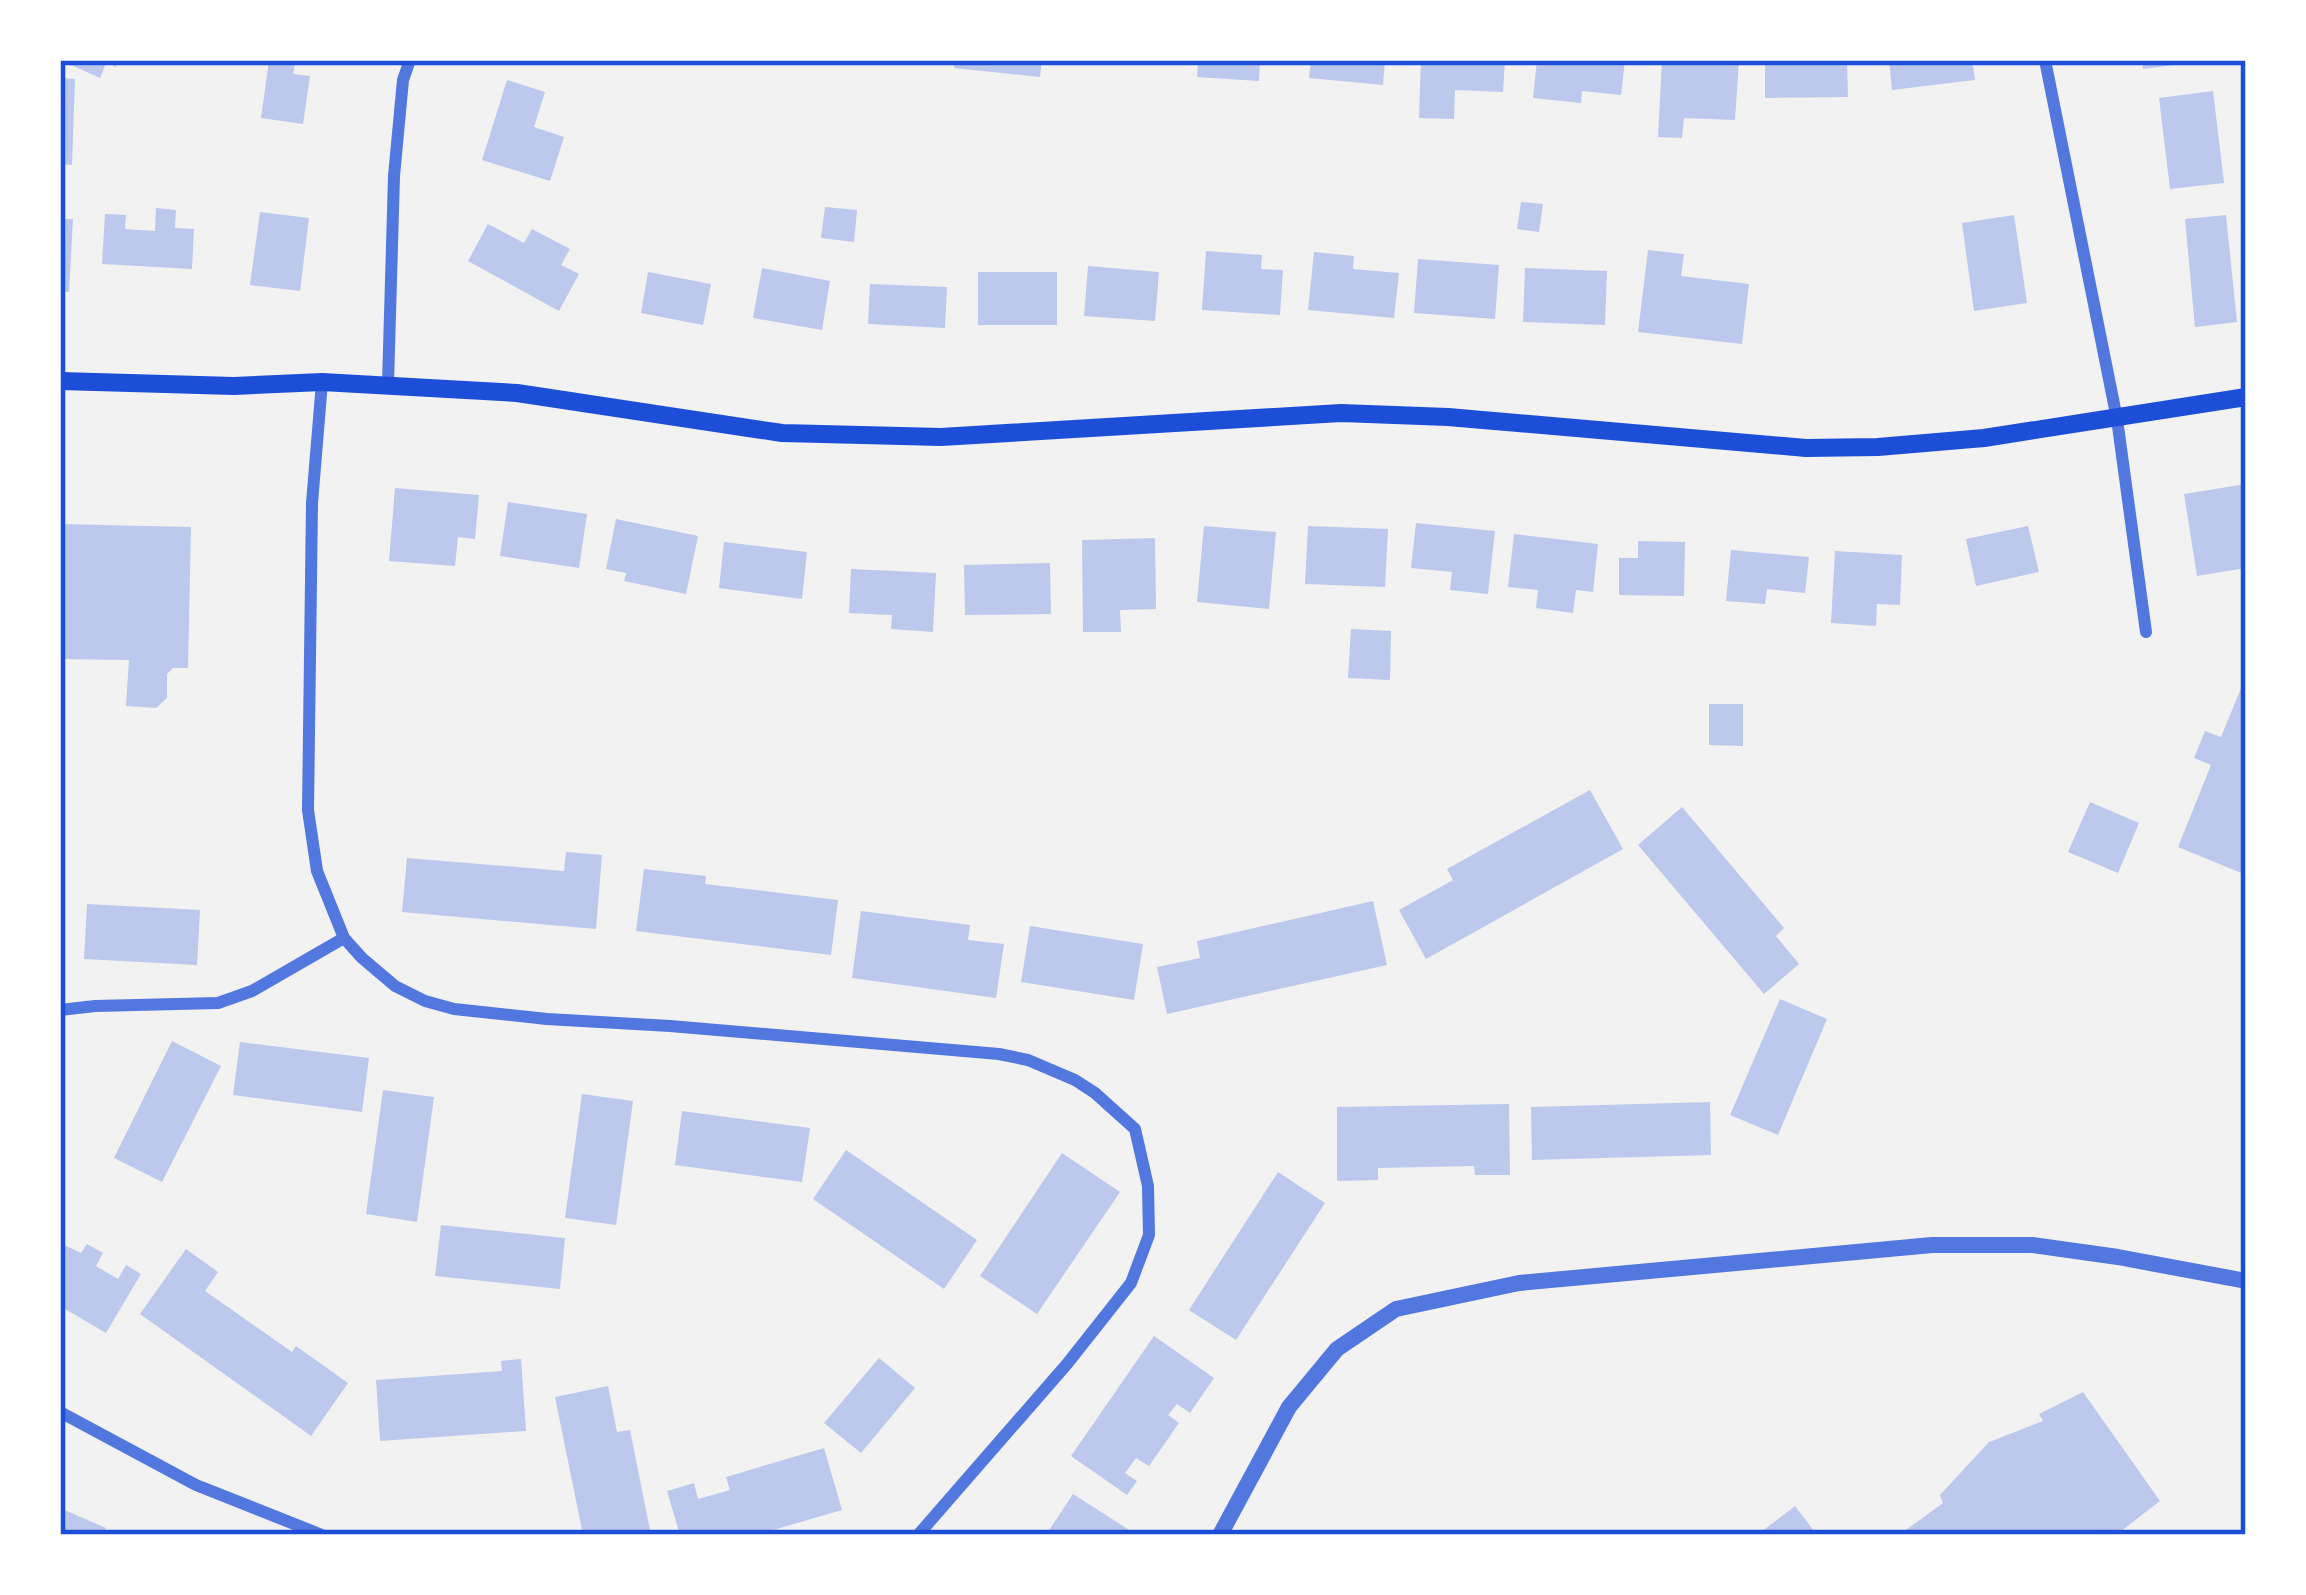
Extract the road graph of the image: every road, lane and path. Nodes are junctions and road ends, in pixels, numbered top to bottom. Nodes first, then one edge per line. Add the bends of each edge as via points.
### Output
1 (410, 60) edge
2 (2045, 60) edge
3 (60, 382) edge
4 (322, 382) junction
5 (388, 384) junction
6 (2246, 397) edge
7 (2116, 419) junction
8 (2146, 632) dead end
9 (344, 938) junction
10 (60, 1010) edge
11 (2246, 1281) edge
12 (60, 1412) edge
13 (322, 1535) edge
14 (918, 1535) edge
15 (1220, 1535) edge

1 - 5 street via 394,176
2 - 7 street
3 - 4 main road
4 - 5 main road
4 - 9 street via 312,503 308,810 316,872
5 - 7 main road via 518,393 782,434 940,436 1341,413 1806,448 1984,438
6 - 7 main road
7 - 8 street
9 - 10 street via 218,1003
9 - 14 street via 395,986 454,1009 999,1054 1075,1081 1135,1129 1149,1235 1131,1283
11 - 15 street via 2032,1246 1939,1245 1519,1282 1396,1309 1337,1348 1289,1407
12 - 13 street via 196,1485

